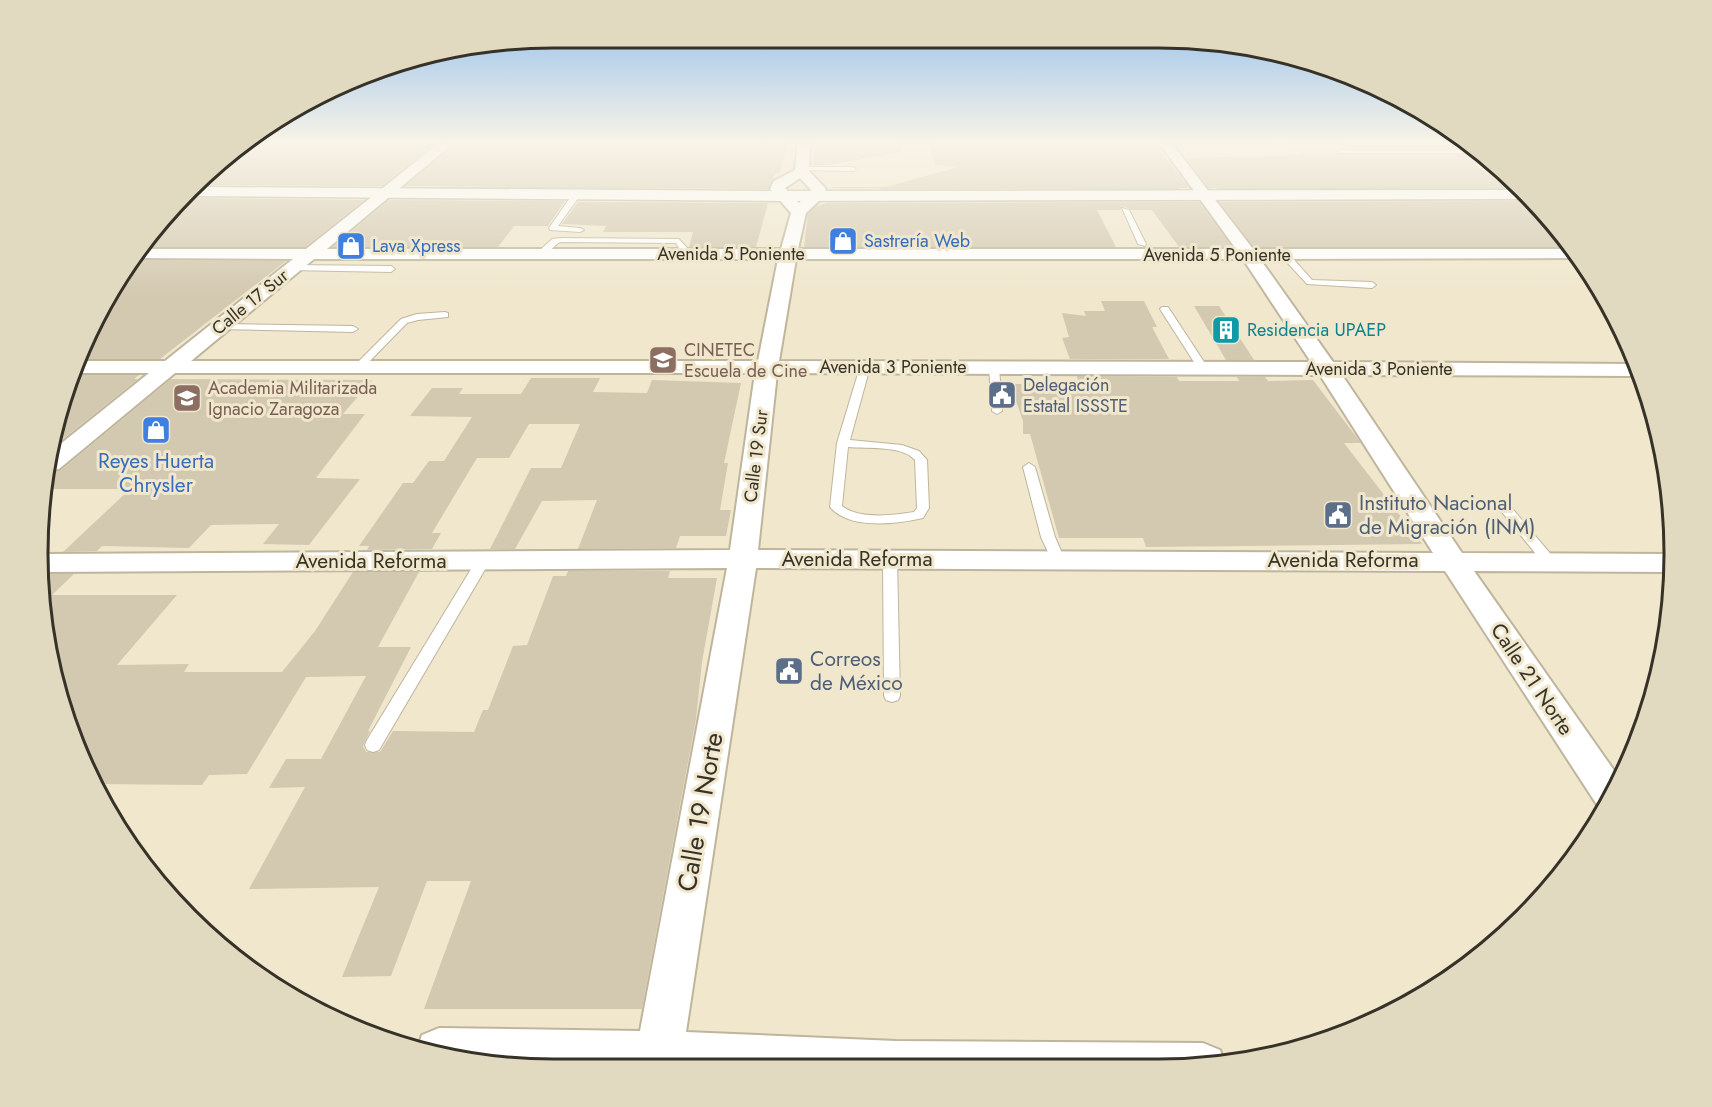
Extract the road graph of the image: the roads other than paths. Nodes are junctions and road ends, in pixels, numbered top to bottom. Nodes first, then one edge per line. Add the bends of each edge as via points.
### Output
1 (385, 193) edge
2 (527, 193) edge
3 (645, 193) edge
4 (782, 193) edge
5 (814, 193) edge
6 (896, 193) edge
7 (1181, 193) edge
8 (1205, 193) edge
9 (1400, 193) edge
10 (577, 194) junction
11 (1515, 195) edge
12 (1120, 203) junction
13 (799, 212) junction
14 (580, 230) dead end
15 (1142, 244) dead end
16 (788, 253) junction
17 (146, 254) edge
18 (310, 254) junction
19 (1566, 254) edge
20 (1248, 255) junction
21 (1285, 255) junction
22 (292, 268) junction
23 (391, 269) dead end
24 (1372, 285) dead end
25 (1165, 309) dead end
26 (445, 315) dead end
27 (220, 327) junction
28 (353, 329) dead end
29 (767, 366) junction
30 (84, 367) edge
31 (171, 367) junction
32 (358, 367) junction
33 (865, 367) junction
34 (994, 367) junction
35 (1203, 368) junction
36 (1328, 369) junction
37 (1630, 370) edge
38 (997, 411) dead end
39 (843, 443) junction
40 (57, 458) edge
41 (1029, 467) dead end
42 (1501, 503) dead end
43 (743, 559) junction
44 (890, 559) junction
45 (1058, 560) junction
46 (1452, 560) junction
47 (483, 561) junction
48 (1549, 561) junction
49 (1664, 562) edge
50 (48, 563) edge
51 (892, 696) dead end
52 (373, 745) dead end
53 (1606, 788) edge
54 (487, 1055) edge
55 (603, 1059) edge
56 (658, 1059) edge

1 - 18 street, Calle 17 Sur
2 - 10 main road
3 - 10 main road
4 - 13 street
5 - 13 street
6 - 12 main road
7 - 12 main road
8 - 20 street, Calle 21 Norte
9 - 11 main road
10 - 14 lane via 554,228
12 - 15 lane
13 - 16 street, Calle 19 Sur
16 - 18 street, Avenida 5 Poniente via 680,242 541,254
16 - 20 street, Avenida 5 Poniente
16 - 29 street, Calle 19 Sur
17 - 18 street, Avenida 5 Poniente
18 - 22 street, Calle 17 Sur
19 - 21 street, Avenida 5 Poniente
20 - 21 street, Avenida 5 Poniente
20 - 36 street, Calle 21 Norte
21 - 24 lane via 1310,282
22 - 23 lane
22 - 27 street, Calle 17 Sur
25 - 35 lane
26 - 32 lane via 417,316 404,321
27 - 28 lane
27 - 31 street, Calle 17 Sur
29 - 32 street, Avenida 3 Poniente
29 - 33 street, Avenida 3 Poniente
29 - 43 street, Calle 19 Sur
30 - 31 street, Avenida 3 Poniente
31 - 32 street, Avenida 3 Poniente
31 - 40 street, Calle 17 Sur
33 - 34 street, Avenida 3 Poniente
33 - 39 lane
34 - 35 street, Avenida 3 Poniente
34 - 38 lane
35 - 36 street, Avenida 3 Poniente
36 - 37 street, Avenida 3 Poniente
36 - 46 street, Calle 21 Norte
39 - 39 lane via 836,507 841,514 905,518 918,515 923,508 921,460 915,453 902,448
41 - 45 lane
42 - 48 lane
43 - 44 street, Avenida Reforma
43 - 47 street, Avenida Reforma
43 - 56 street, Calle 19 Norte
44 - 45 street, Avenida Reforma
44 - 51 lane
45 - 46 street, Avenida Reforma
46 - 48 street, Avenida Reforma
46 - 53 street, Calle 21 Norte
47 - 50 street, Avenida Reforma
47 - 52 lane
48 - 49 street, Avenida Reforma
54 - 55 street

